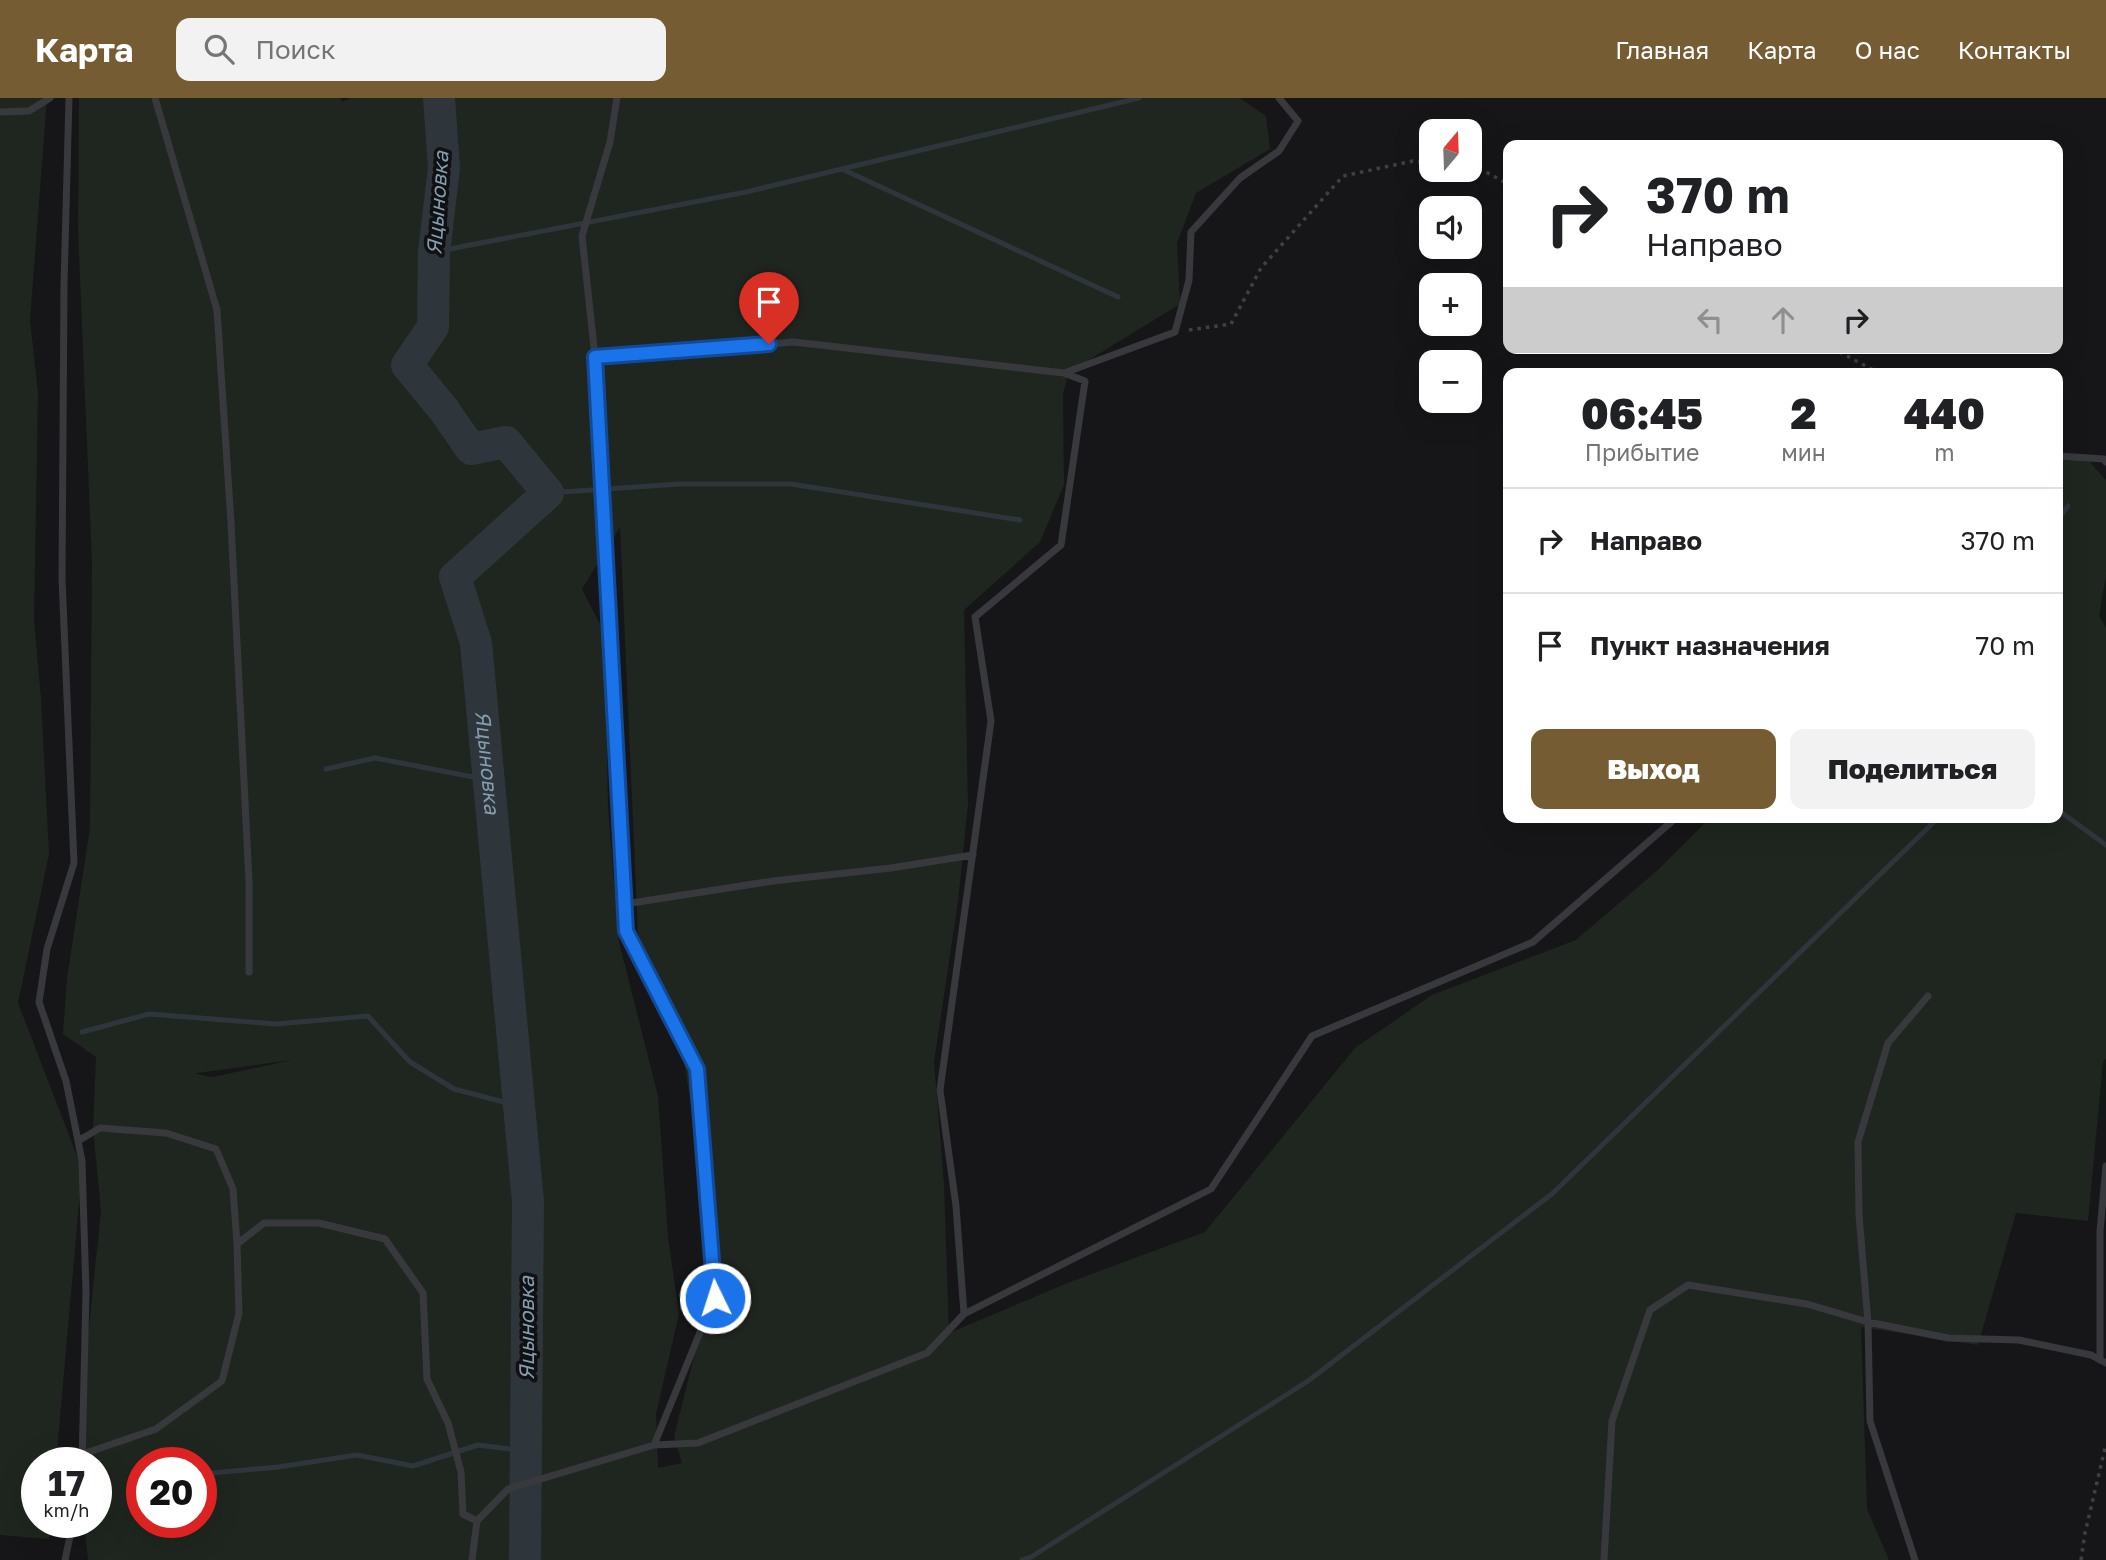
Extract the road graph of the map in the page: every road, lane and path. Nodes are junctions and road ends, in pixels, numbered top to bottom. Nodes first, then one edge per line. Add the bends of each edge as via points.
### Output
1 (50, 98) edge
2 (69, 98) edge
3 (155, 98) edge
4 (617, 98) edge
5 (1279, 98) edge
6 (0, 112) edge
7 (1419, 162) edge
8 (1482, 171) edge
9 (1503, 181) edge
10 (1175, 332) junction
11 (1843, 354) edge
12 (595, 357) junction
13 (1870, 368) edge
14 (1064, 373) junction
15 (2063, 456) edge
16 (2106, 463) edge
17 (1670, 823) edge
18 (974, 855) junction
19 (625, 904) junction
20 (249, 972) dead end
21 (1928, 996) dead end
22 (78, 1140) junction
23 (2106, 1166) edge
24 (237, 1244) junction
25 (964, 1314) junction
26 (1868, 1322) junction
27 (2103, 1362) edge
28 (2106, 1444) edge
29 (654, 1445) junction
30 (83, 1447) edge
31 (103, 1447) edge
32 (477, 1521) junction
33 (70, 1538) edge
34 (65, 1560) edge
35 (472, 1560) edge
36 (1604, 1560) edge
37 (1915, 1560) edge
38 (2081, 1560) edge

1 - 6 lane via 29,111
2 - 22 lane via 62,579 74,863 47,950 40,1002 66,1082
3 - 20 lane via 217,310 249,881
4 - 12 lane via 610,142 583,234
5 - 10 lane via 1298,121 1279,151 1240,178 1191,232 1189,281
7 - 10 path via 1343,176 1261,268 1231,324
8 - 9 path
10 - 14 lane
11 - 13 path
12 - 14 lane via 794,342
12 - 19 lane
14 - 18 lane via 1085,381 1061,545 975,617 991,721
15 - 16 lane via 2104,459
17 - 25 lane via 1533,942 1312,1036 1211,1189
18 - 19 lane
18 - 25 lane via 940,1090 956,1206
19 - 29 lane via 626,931 697,1069 715,1298
21 - 26 lane via 1888,1043 1858,1142
22 - 24 lane via 100,1128 166,1133 216,1149 233,1189
22 - 30 lane via 86,1292
23 - 27 lane via 2100,1231
24 - 31 lane via 239,1313 222,1381 156,1429
24 - 32 lane via 264,1223 319,1223 385,1239 423,1293 427,1379 453,1441 463,1514
25 - 29 lane via 927,1353 698,1443
26 - 27 lane via 1948,1338 2019,1340 2091,1355
26 - 36 lane via 1807,1304 1688,1285 1650,1310 1612,1421
26 - 37 lane via 1870,1421
28 - 38 path
29 - 32 lane via 508,1489
32 - 35 lane
33 - 34 lane

